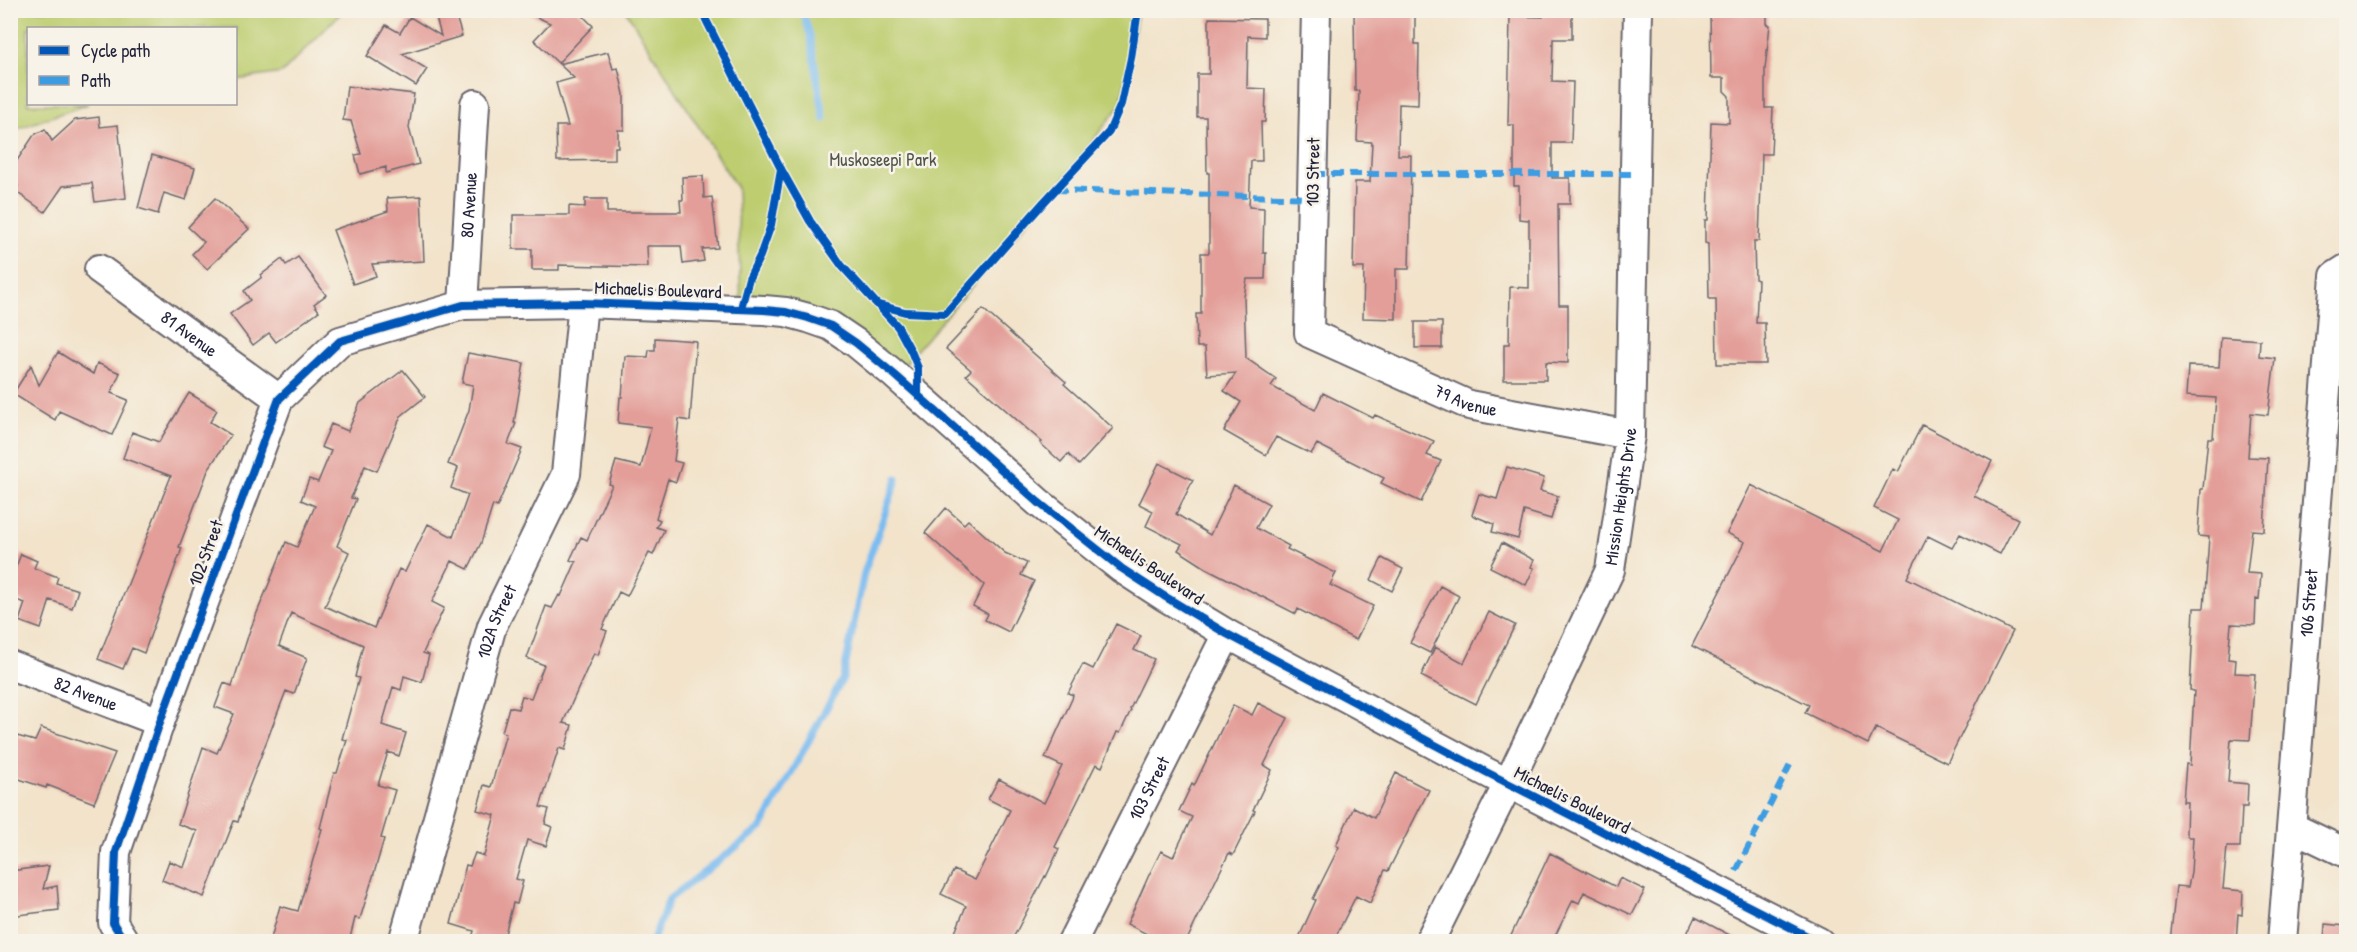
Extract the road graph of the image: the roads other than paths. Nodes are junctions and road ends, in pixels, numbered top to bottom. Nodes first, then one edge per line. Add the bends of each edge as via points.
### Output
1 (1316, 10) edge
2 (1638, 10) edge
3 (475, 104) dead end
4 (99, 269) dead end
5 (2346, 269) edge
6 (583, 303) junction
7 (463, 305) junction
8 (1309, 333) joint
9 (279, 399) junction
10 (1630, 435) junction
11 (1227, 634) junction
12 (10, 665) edge
13 (160, 722) junction
14 (1508, 784) junction
15 (2292, 827) junction
16 (2346, 853) edge
17 (119, 932) edge
18 (1808, 939) edge
19 (403, 942) edge
20 (1072, 942) edge
21 (1429, 942) edge
22 (2282, 942) edge

1 - 8 street, 103 Street
2 - 10 street, Mission Heights Drive
3 - 7 street, 80 Avenue
4 - 9 street, 81 Avenue
5 - 15 street, 106 Street via 2335,276
6 - 7 street, Michaelis Boulevard
6 - 11 street, Michaelis Boulevard via 764,309 831,327 895,375 1085,540 1164,596
6 - 19 street, 102A Street via 566,474 492,626
7 - 9 street, 102 Street via 340,341
8 - 10 street, 79 Avenue via 1469,405
9 - 13 street, 102 Street
10 - 14 street, Mission Heights Drive via 1610,570
11 - 14 street, Michaelis Boulevard
11 - 20 street, 103 Street
12 - 13 street, 82 Avenue
13 - 17 street, 102 Street via 117,852
14 - 18 street, Michaelis Boulevard
14 - 21 street, Mission Heights Drive
15 - 16 street
15 - 22 street, 106 Street

